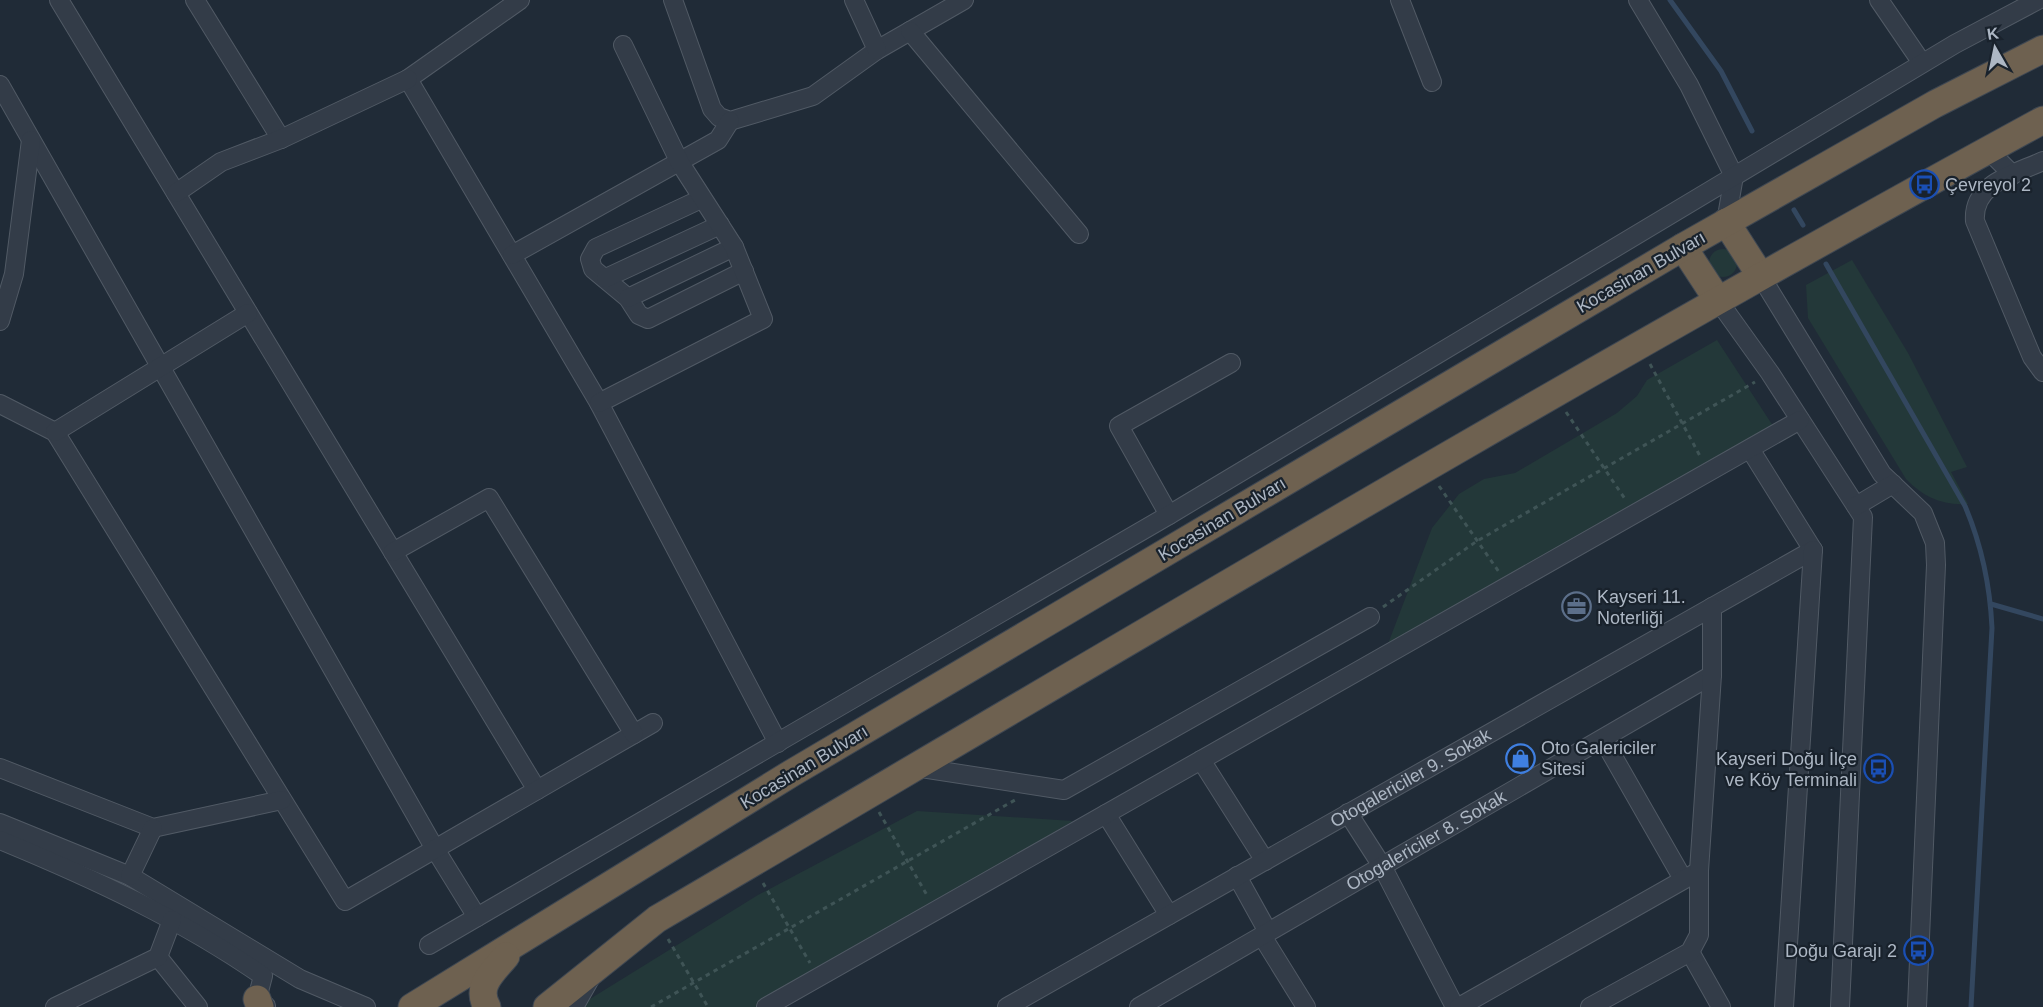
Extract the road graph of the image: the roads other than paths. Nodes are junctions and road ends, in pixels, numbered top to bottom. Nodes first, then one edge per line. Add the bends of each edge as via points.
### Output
1 (59, 0) edge
2 (195, 0) edge
3 (520, 0) edge
4 (673, 0) edge
5 (854, 0) edge
6 (964, 0) edge
7 (1400, 0) edge
8 (1638, 0) edge
9 (1879, 0) edge
10 (2038, 0) edge
11 (910, 31) junction
12 (623, 45) dead end
13 (2043, 49) edge
14 (877, 50) junction
15 (1922, 63) junction
16 (408, 79) junction
17 (1432, 82) dead end
18 (0, 85) edge
19 (2043, 120) edge
20 (730, 121) junction
21 (281, 139) junction
22 (31, 140) junction
23 (1988, 150) junction
24 (2043, 161) edge
25 (680, 162) junction
26 (2013, 175) junction
27 (1734, 176) junction
28 (176, 193) junction
29 (701, 199) junction
30 (1726, 222) junction
31 (720, 225) junction
32 (1079, 234) dead end
33 (734, 247) junction
34 (1683, 247) junction
35 (512, 255) junction
36 (744, 271) junction
37 (1760, 275) junction
38 (606, 278) junction
39 (628, 298) junction
40 (1717, 299) junction
41 (248, 313) junction
42 (0, 321) edge
43 (1231, 363) dead end
44 (160, 367) junction
45 (2043, 372) edge
46 (599, 403) junction
47 (0, 404) edge
48 (1800, 420) junction
49 (55, 432) junction
50 (1750, 449) junction
51 (1893, 484) junction
52 (1856, 507) junction
53 (1169, 515) junction
54 (1813, 550) junction
55 (393, 552) junction
56 (1712, 607) junction
57 (1370, 617) road end
58 (1712, 675) junction
59 (653, 723) dead end
60 (634, 734) junction
61 (1603, 739) junction
62 (778, 743) junction
63 (1201, 760) junction
64 (915, 767) junction
65 (0, 768) edge
66 (537, 790) junction
67 (282, 800) junction
68 (1348, 813) junction
69 (1106, 814) junction
70 (0, 824) edge
71 (153, 828) junction
72 (0, 840) edge
73 (435, 849) junction
74 (1265, 861) junction
75 (1382, 866) junction
76 (1691, 875) junction
77 (130, 876) junction
78 (1238, 876) junction
79 (1168, 915) junction
80 (477, 917) junction
81 (172, 920) junction
82 (1265, 934) junction
83 (521, 940) junction
84 (429, 945) dead end
85 (1690, 952) junction
86 (158, 957) junction
87 (261, 1004) edge
88 (554, 1006) edge
89 (55, 1007) edge
90 (198, 1007) edge
91 (366, 1007) edge
92 (412, 1007) edge
93 (487, 1007) edge
94 (766, 1007) edge
95 (1006, 1007) edge
96 (1139, 1007) edge
97 (1306, 1007) edge
98 (1457, 1007) edge
99 (1590, 1007) edge
100 (1721, 1007) edge
101 (1784, 1007) edge
102 (1840, 1007) edge
103 (1917, 1007) edge

1 - 28 street
2 - 21 street
3 - 16 street
4 - 20 street via 712,109
5 - 14 street
6 - 11 street
7 - 17 street
8 - 27 street via 1689,85
9 - 15 street
10 - 15 street
11 - 14 street
11 - 32 street
12 - 25 street
13 - 30 highway, Kocasinan Bulvarı via 1935,104
14 - 20 street via 813,96
15 - 27 street
16 - 21 street
16 - 35 street
18 - 22 street
19 - 23 highway
20 - 25 street via 718,140
21 - 28 street via 221,162
22 - 42 street via 14,274
22 - 44 street
23 - 26 street
23 - 37 highway
24 - 26 street
25 - 29 street
25 - 35 street
26 - 45 street via 1984,190 1976,202 1975,221 2032,357
27 - 30 street
27 - 53 street
28 - 41 street
29 - 31 street
29 - 38 street via 596,248 590,259 593,269
30 - 34 highway, Kocasinan Bulvarı
30 - 37 highway
31 - 33 street
31 - 38 street
33 - 36 street
33 - 39 street
34 - 40 highway
34 - 83 highway, Kocasinan Bulvarı via 802,767
35 - 46 street
36 - 39 street via 648,319 639,315
36 - 46 street via 763,319
37 - 40 highway
37 - 51 street via 1882,474
38 - 39 street
40 - 48 street
40 - 64 highway
41 - 44 street
41 - 55 street
43 - 53 street via 1119,426
44 - 49 street
44 - 73 street
46 - 62 street
47 - 49 street
48 - 50 street
48 - 52 street
49 - 67 street
50 - 54 street
50 - 63 street
51 - 52 street
51 - 103 street via 1923,513 1936,554
52 - 102 street via 1863,517
53 - 62 street
54 - 56 street, Otogalericiler 9. Sokak
54 - 101 street
55 - 60 street via 489,498
55 - 66 street
56 - 58 street
56 - 68 street, Otogalericiler 9. Sokak
57 - 64 street via 1064,790
58 - 61 street, Otogalericiler 8. Sokak
58 - 76 street
59 - 60 street
60 - 66 street
61 - 75 street, Otogalericiler 8. Sokak
61 - 76 street
62 - 80 street
63 - 69 street
63 - 74 street
64 - 88 highway via 657,919
65 - 71 street
66 - 73 street
67 - 71 street
67 - 73 street via 345,901
68 - 74 street, Otogalericiler 9. Sokak
68 - 75 street
69 - 79 street
69 - 94 street
70 - 77 street
71 - 77 street
72 - 81 street via 100,883
73 - 80 street
74 - 78 street, Otogalericiler 9. Sokak
75 - 82 street, Otogalericiler 8. Sokak
75 - 98 street
76 - 85 street via 1700,925
76 - 98 street
77 - 91 street via 300,979
78 - 79 street, Otogalericiler 9. Sokak
78 - 82 street
79 - 95 street, Otogalericiler 9. Sokak
80 - 84 street
81 - 86 street
81 - 87 street via 263,976
82 - 96 street, Otogalericiler 8. Sokak
82 - 97 street
83 - 92 highway, Kocasinan Bulvarı
83 - 93 highway via 485,981 482,999
85 - 99 street
85 - 100 street
86 - 89 street
86 - 90 street

